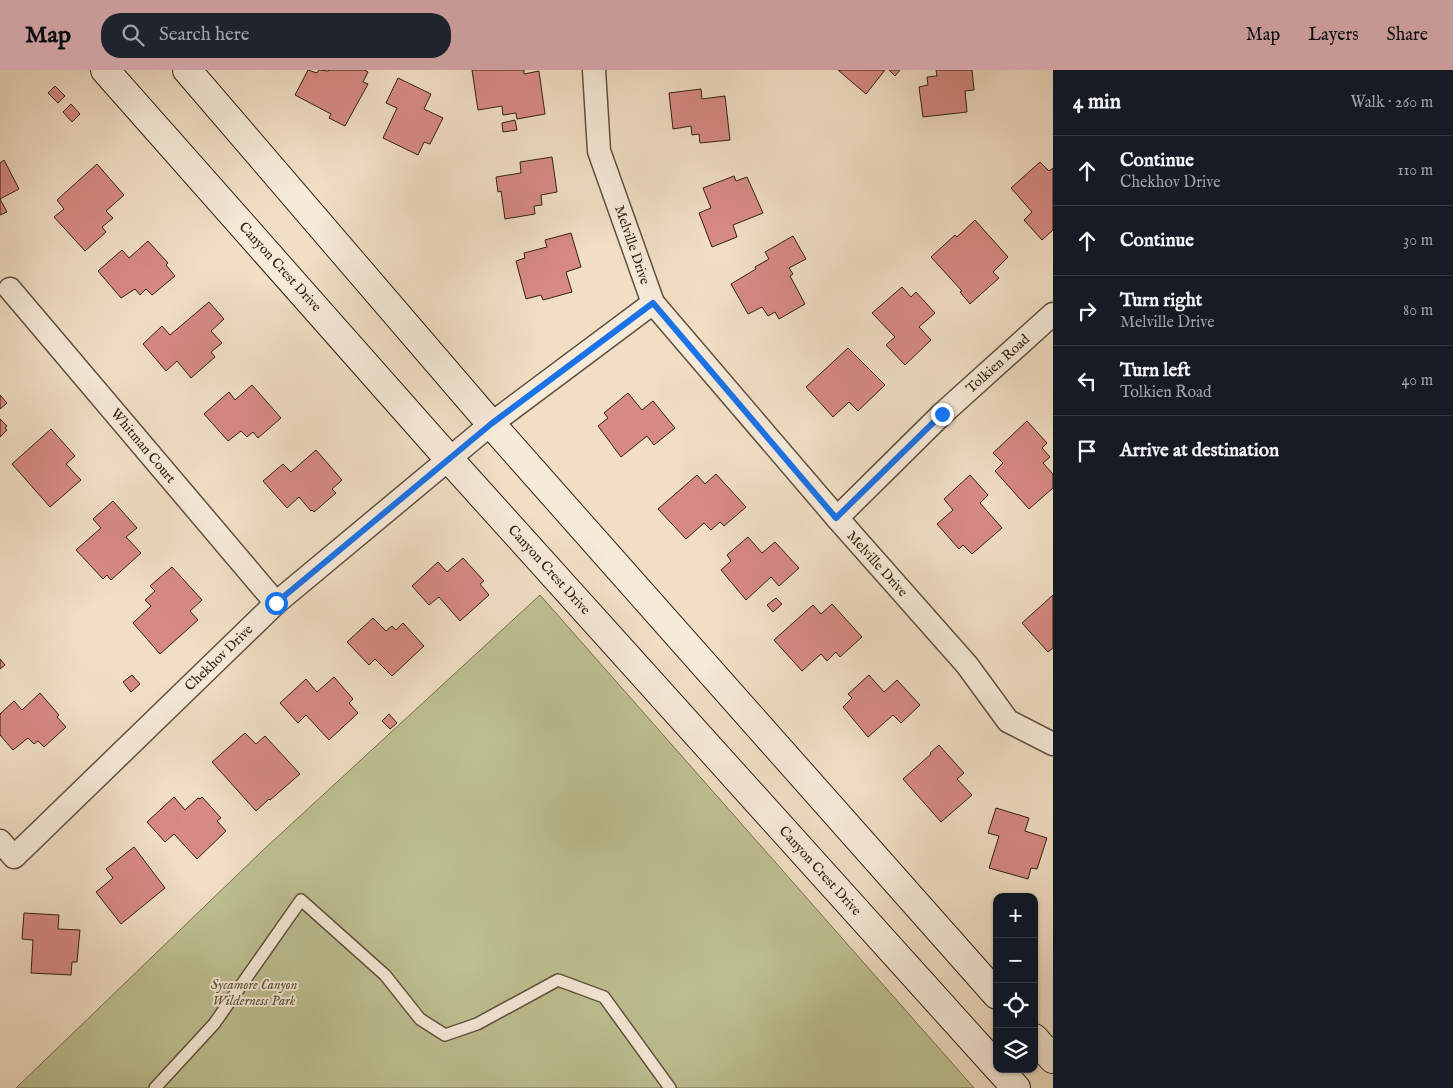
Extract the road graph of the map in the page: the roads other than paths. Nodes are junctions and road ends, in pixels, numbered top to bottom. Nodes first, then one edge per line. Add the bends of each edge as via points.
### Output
1 (105, 70) edge
2 (187, 70) edge
3 (594, 70) edge
4 (10, 289) dead end
5 (653, 303) junction
6 (1053, 314) edge
7 (491, 424) junction
8 (449, 459) junction
9 (836, 518) junction
10 (276, 603) junction
11 (1053, 744) edge
12 (7, 848) edge
13 (993, 990) edge
14 (1038, 1042) edge
15 (1053, 1059) edge
16 (993, 1062) edge
17 (1002, 1073) edge
18 (154, 1088) edge
19 (670, 1088) edge
20 (1016, 1088) edge

1 - 8 main road, Canyon Crest Drive
2 - 7 main road
3 - 5 street, Melville Drive via 599,150
4 - 10 street, Whitman Court
5 - 7 street, Chekhov Drive
5 - 9 street, Melville Drive
6 - 9 street, Tolkien Road via 942,414
7 - 8 street, Chekhov Drive
7 - 13 main road
8 - 10 street, Chekhov Drive
8 - 16 main road, Canyon Crest Drive
9 - 11 street, Melville Drive via 967,666 1008,722
10 - 12 street, Chekhov Drive
14 - 15 main road
17 - 20 main road, Canyon Crest Drive
18 - 19 lane via 214,1024 302,900 385,975 420,1019 445,1036 478,1024 558,980 604,997

